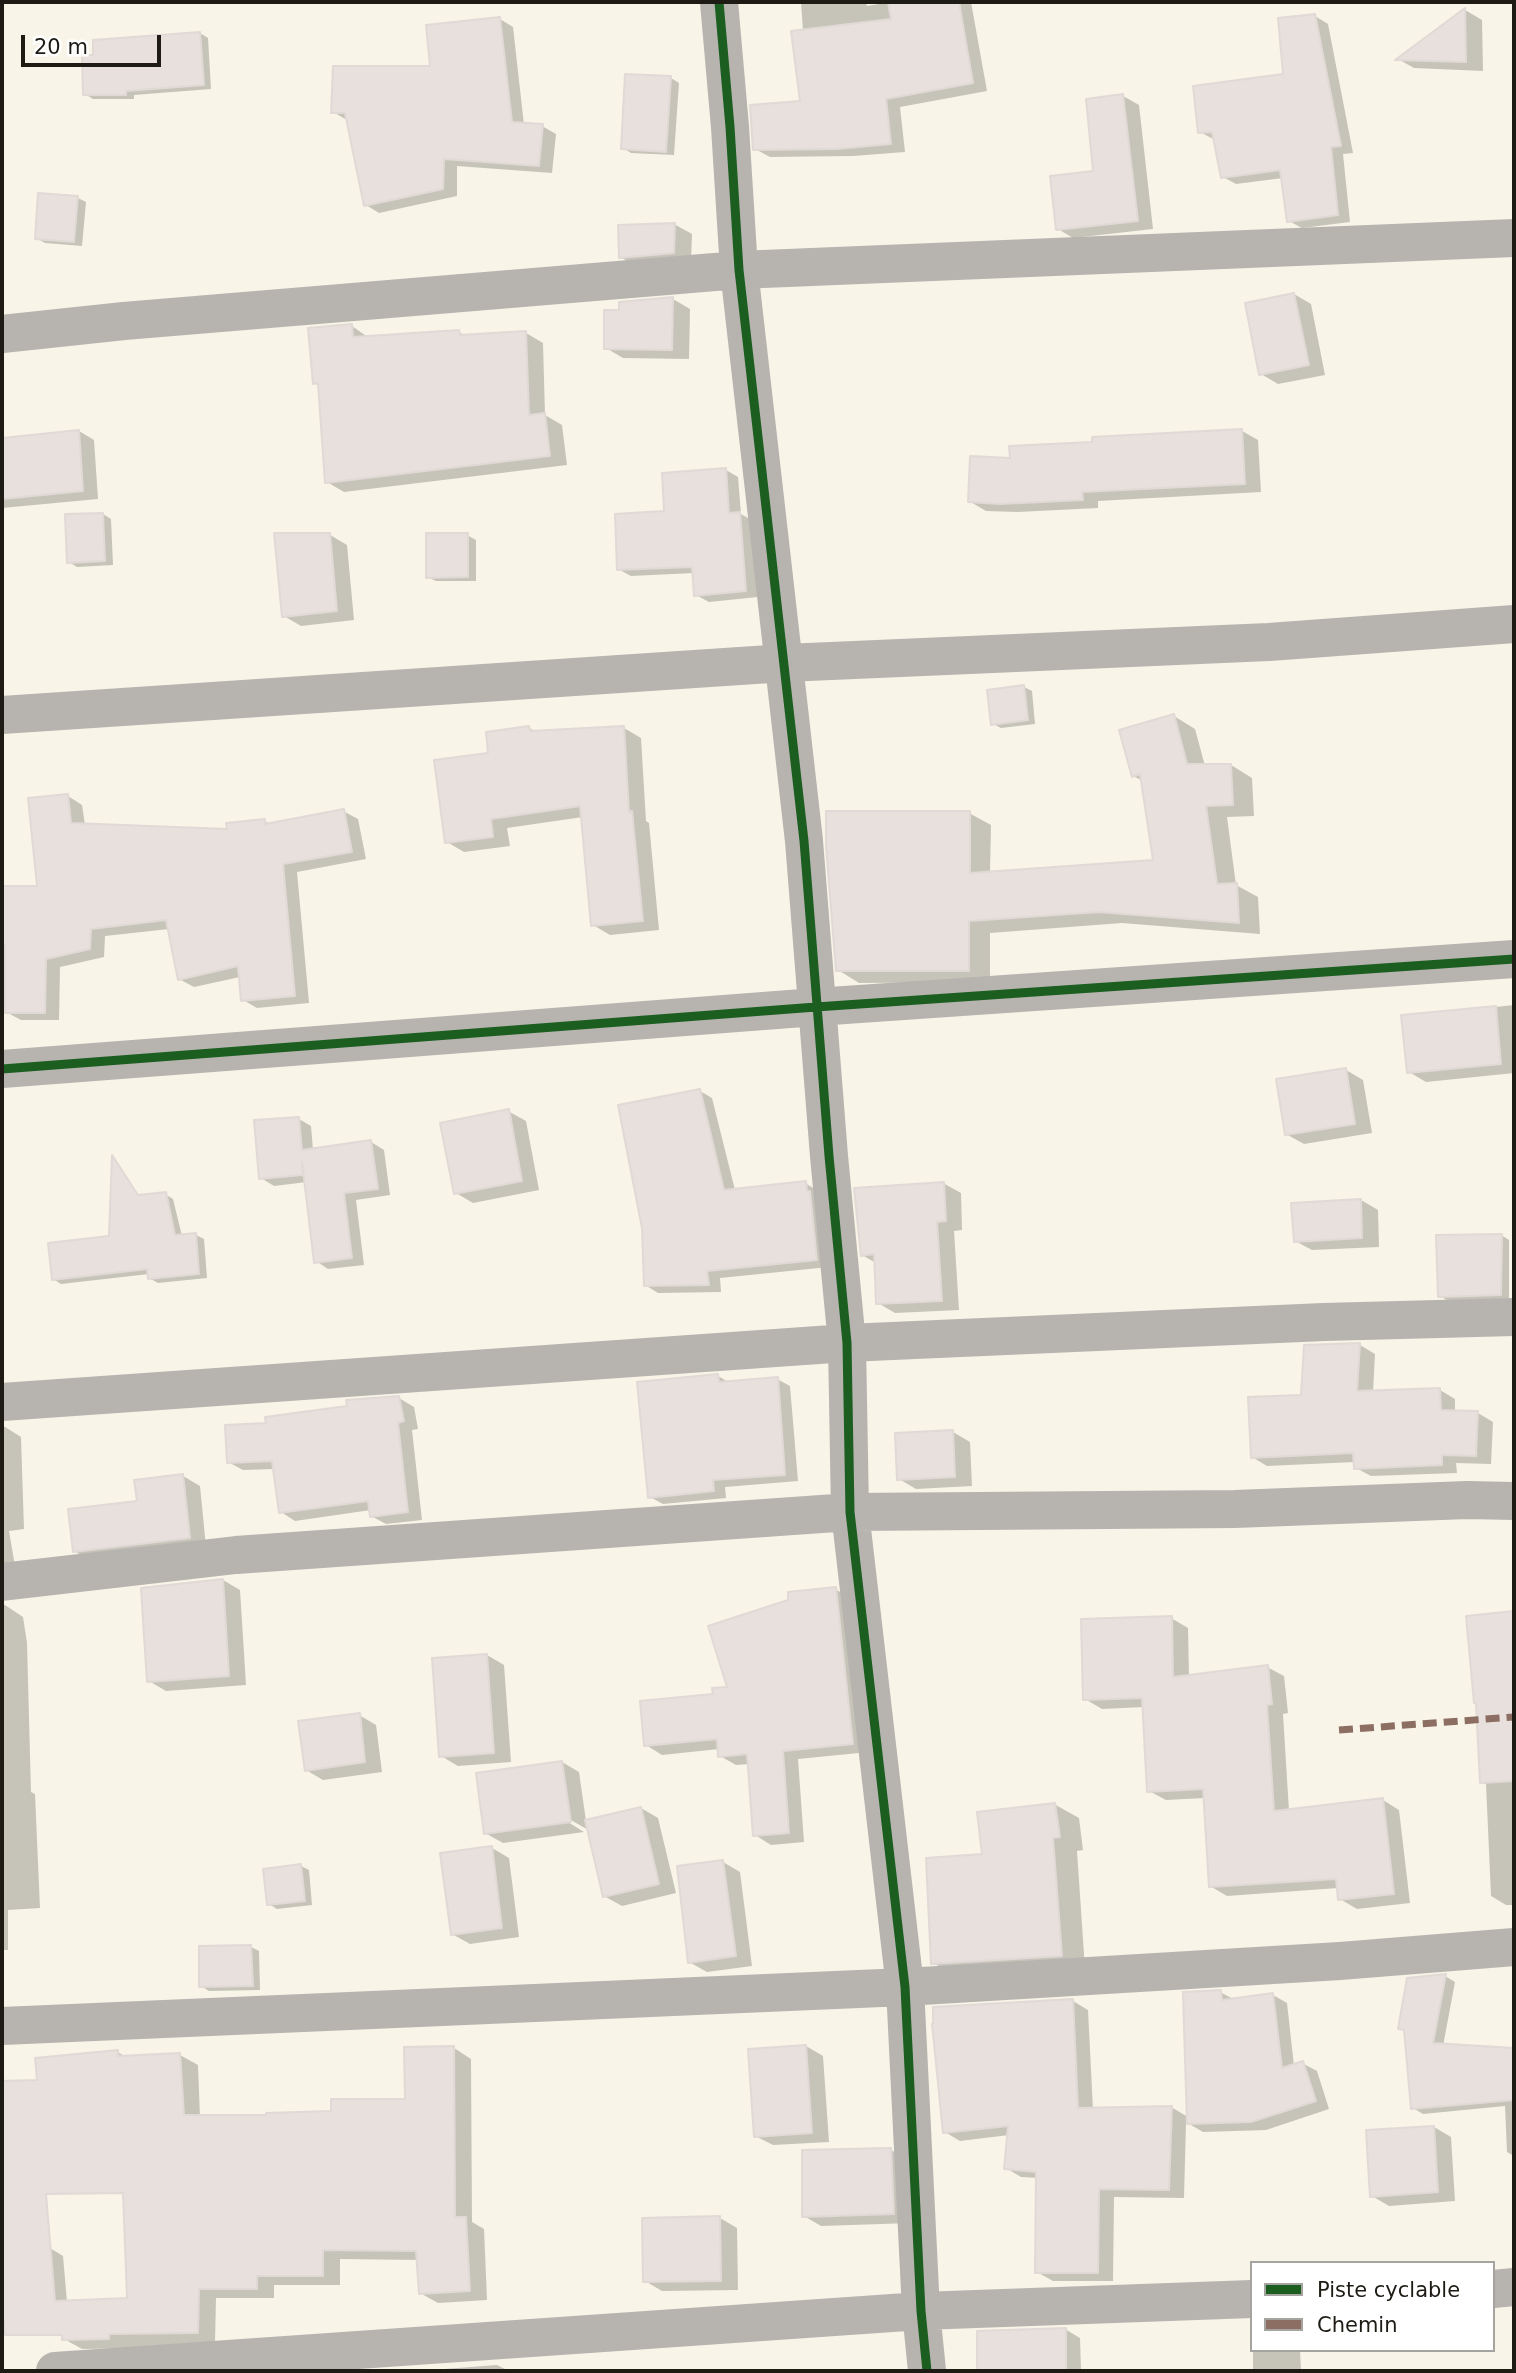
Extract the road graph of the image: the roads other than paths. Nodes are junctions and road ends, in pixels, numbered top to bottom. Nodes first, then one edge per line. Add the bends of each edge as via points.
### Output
1 (719, 2) edge
2 (1514, 238) edge
3 (739, 270) junction
4 (2, 334) edge
5 (1514, 624) edge
6 (785, 663) junction
7 (2, 715) edge
8 (1514, 959) edge
9 (816, 1007) junction
10 (2, 1069) edge
11 (1514, 1317) edge
12 (847, 1343) junction
13 (2, 1402) edge
14 (1514, 1501) edge
15 (850, 1512) junction
16 (2, 1582) edge
17 (1514, 1947) edge
18 (905, 1987) junction
19 (2, 2026) edge
20 (1514, 2287) edge
21 (1495, 2289) edge
22 (1250, 2300) edge
23 (921, 2311) junction
24 (55, 2371) edge
25 (927, 2371) edge

1 - 3 street
2 - 3 street
3 - 4 street
3 - 6 street
5 - 6 street via 1269,642
6 - 7 street
6 - 9 street
8 - 9 street
9 - 10 street
9 - 12 street
11 - 12 street
12 - 13 street
12 - 15 street
14 - 15 street
15 - 16 street via 236,1555
15 - 18 street
17 - 18 street
18 - 19 street
18 - 23 street
20 - 21 street
22 - 23 street
23 - 24 street
23 - 25 street

